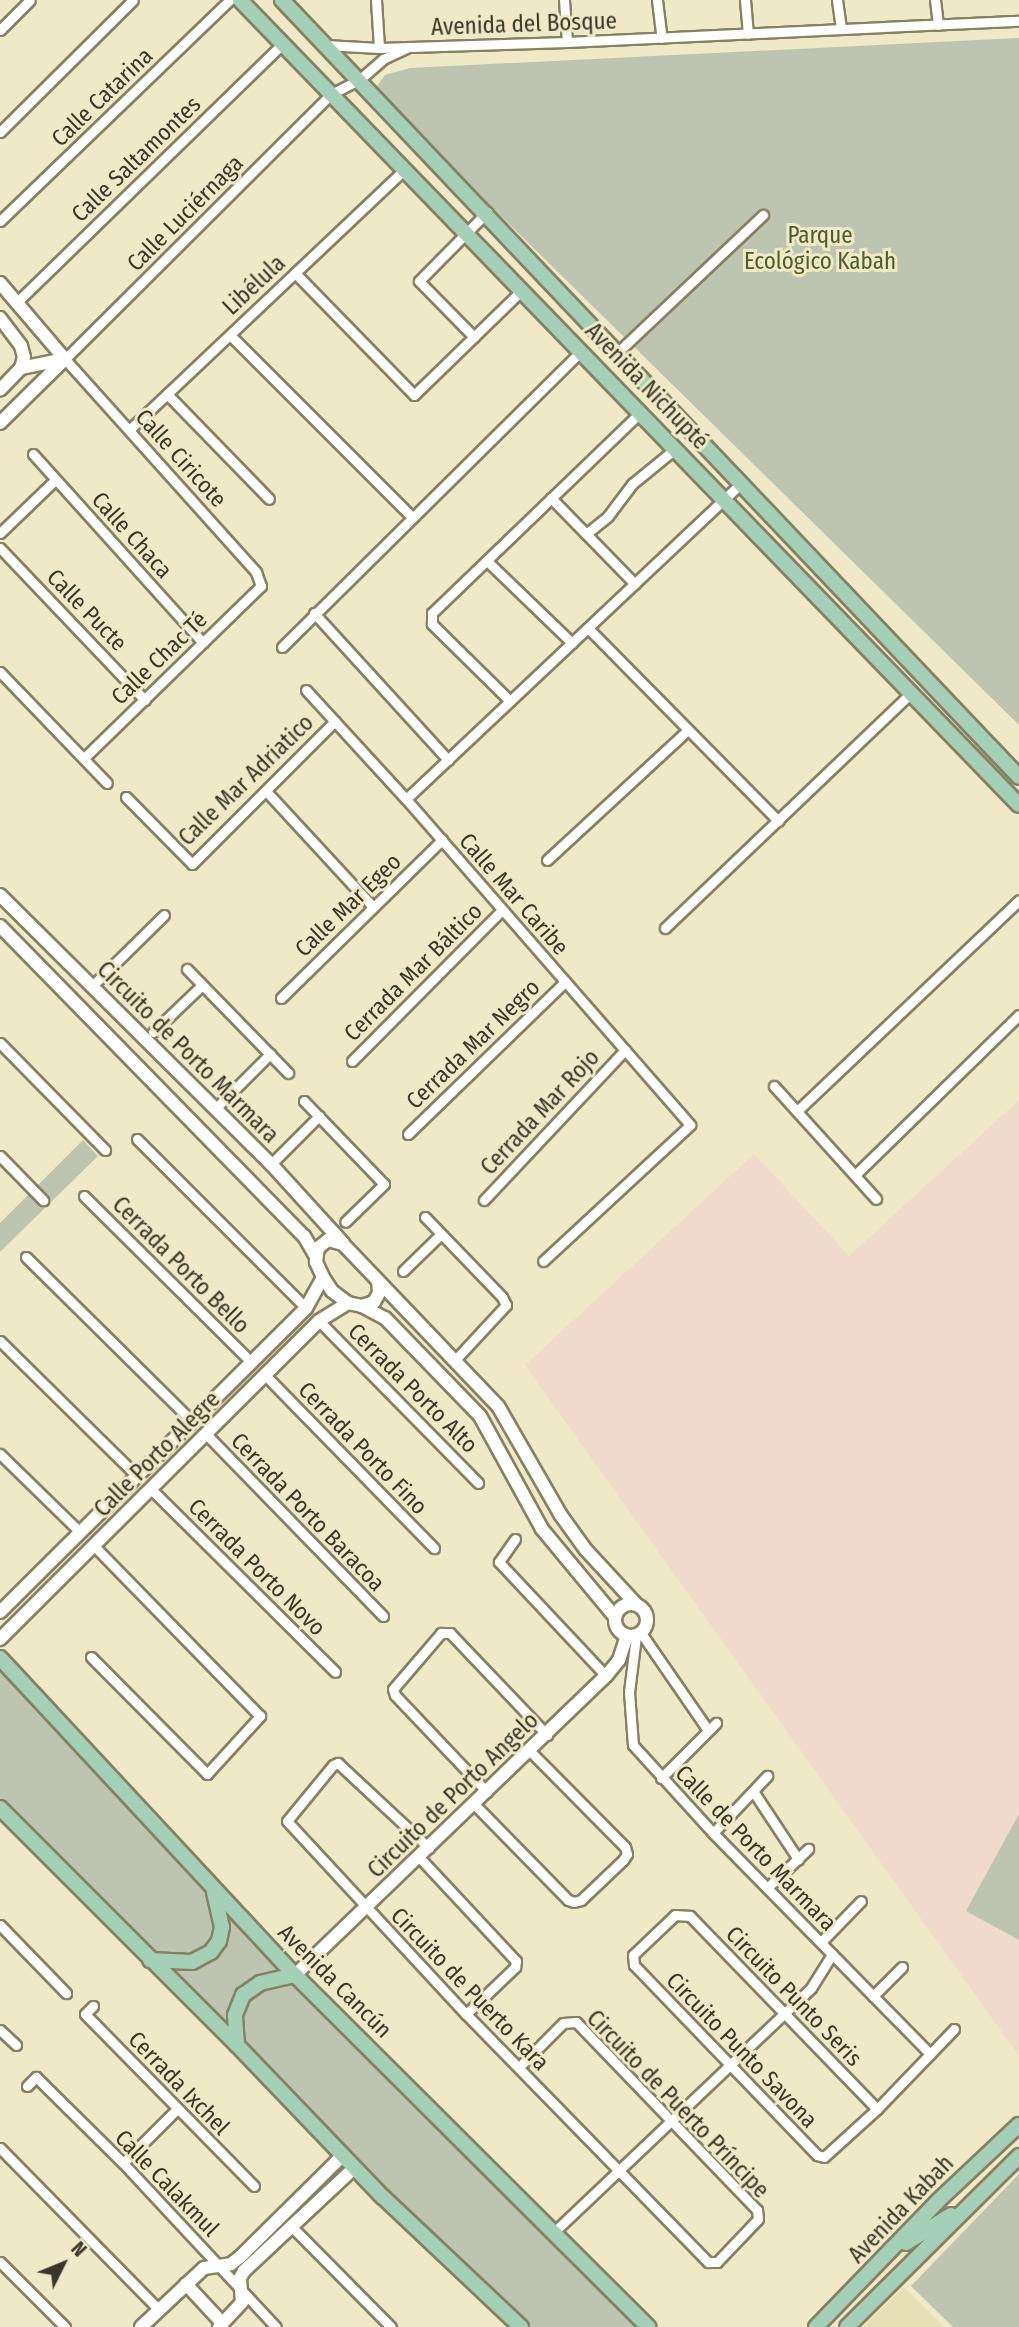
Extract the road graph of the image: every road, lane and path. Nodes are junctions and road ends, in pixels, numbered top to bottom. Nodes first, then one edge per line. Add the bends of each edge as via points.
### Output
1 (30, 0) edge
2 (133, 0) edge
3 (230, 0) edge
4 (240, 0) edge
5 (282, 0) edge
6 (376, 0) edge
7 (564, 0) edge
8 (657, 0) edge
9 (745, 0) edge
10 (837, 0) edge
11 (935, 0) edge
12 (1019, 21) edge
13 (938, 24) junction
14 (841, 29) junction
15 (0, 30) edge
16 (748, 34) junction
17 (662, 38) junction
18 (568, 42) junction
19 (282, 44) junction
20 (325, 45) junction
21 (408, 47) junction
22 (379, 48) junction
23 (359, 80) junction
24 (331, 94) junction
25 (0, 132) edge
26 (405, 169) junction
27 (487, 212) junction
28 (764, 215) dead end
29 (0, 221) edge
30 (466, 232) junction
31 (295, 272) junction
32 (0, 283) edge
33 (522, 290) junction
34 (17, 302) junction
35 (0, 318) edge
36 (230, 335) junction
37 (474, 337) junction
38 (581, 351) junction
39 (617, 353) junction
40 (65, 359) junction
41 (21, 368) junction
42 (0, 390) edge
43 (167, 394) junction
44 (640, 413) junction
45 (0, 423) edge
46 (130, 429) junction
47 (676, 448) junction
48 (33, 454) dead end
49 (55, 480) junction
50 (739, 485) junction
51 (551, 498) junction
52 (270, 499) dead end
53 (726, 500) junction
54 (412, 517) junction
55 (0, 533) edge
56 (586, 534) junction
57 (0, 548) edge
58 (487, 561) junction
59 (635, 584) junction
60 (261, 586) joint
61 (314, 612) junction
62 (588, 628) junction
63 (203, 643) junction
64 (572, 643) junction
65 (282, 647) dead end
66 (0, 672) edge
67 (306, 690) dead end
68 (911, 693) junction
69 (145, 700) junction
70 (510, 701) junction
71 (335, 721) junction
72 (688, 730) junction
73 (987, 745) junction
74 (84, 758) junction
75 (974, 758) junction
76 (448, 760) junction
77 (1019, 777) edge
78 (107, 783) dead end
79 (266, 791) junction
80 (126, 797) dead end
81 (406, 799) junction
82 (1019, 805) edge
83 (778, 821) junction
84 (442, 840) junction
85 (547, 860) dead end
86 (0, 895) edge
87 (1019, 900) edge
88 (373, 907) junction
89 (502, 910) junction
90 (164, 915) dead end
91 (0, 926) edge
92 (665, 928) dead end
93 (187, 970) dead end
94 (565, 982) junction
95 (202, 985) junction
96 (92, 986) junction
97 (281, 998) dead end
98 (1019, 1015) edge
99 (153, 1031) dead end
100 (0, 1043) edge
101 (625, 1050) junction
102 (270, 1054) junction
103 (352, 1061) dead end
104 (288, 1073) dead end
105 (775, 1086) dead end
106 (304, 1101) dead end
107 (215, 1109) junction
108 (797, 1111) junction
109 (319, 1116) junction
110 (408, 1134) dead end
111 (137, 1139) dead end
112 (104, 1150) dead end
113 (0, 1156) edge
114 (271, 1164) junction
115 (855, 1175) junction
116 (84, 1196) dead end
117 (876, 1199) dead end
118 (43, 1200) dead end
119 (484, 1200) dead end
120 (425, 1217) dead end
121 (345, 1222) dead end
122 (441, 1234) junction
123 (343, 1244) junction
124 (26, 1257) dead end
125 (316, 1257) junction
126 (543, 1261) dead end
127 (403, 1271) dead end
128 (323, 1277) junction
129 (378, 1281) junction
130 (348, 1303) junction
131 (362, 1306) junction
132 (306, 1308) junction
133 (319, 1321) junction
134 (0, 1341) edge
135 (455, 1360) junction
136 (251, 1362) junction
137 (265, 1375) junction
138 (192, 1422) junction
139 (206, 1434) junction
140 (0, 1454) edge
141 (137, 1476) junction
142 (478, 1483) dead end
143 (152, 1490) junction
144 (80, 1532) junction
145 (516, 1539) dead end
146 (95, 1547) junction
147 (434, 1548) dead end
148 (586, 1550) junction
149 (570, 1565) junction
150 (637, 1605) junction
151 (0, 1612) edge
152 (383, 1616) dead end
153 (615, 1617) junction
154 (635, 1635) junction
155 (0, 1639) edge
156 (91, 1657) dead end
157 (0, 1658) edge
158 (335, 1672) dead end
159 (606, 1676) junction
160 (716, 1723) dead end
161 (708, 1730) junction
162 (547, 1735) junction
163 (530, 1751) junction
164 (766, 1776) dead end
165 (661, 1778) junction
166 (752, 1791) junction
167 (487, 1792) junction
168 (474, 1804) junction
169 (0, 1808) edge
170 (713, 1833) junction
171 (808, 1849) dead end
172 (424, 1852) junction
173 (798, 1859) junction
174 (212, 1886) junction
175 (767, 1888) junction
176 (861, 1901) dead end
177 (365, 1908) junction
178 (683, 1913) joint
179 (0, 1925) edge
180 (821, 1942) junction
181 (832, 1954) junction
182 (150, 1960) junction
183 (902, 1968) dead end
184 (295, 1975) junction
185 (66, 1993) dead end
186 (873, 1996) junction
187 (93, 2006) dead end
188 (783, 2012) junction
189 (466, 2014) junction
190 (0, 2029) edge
191 (954, 2029) dead end
192 (16, 2045) dead end
193 (237, 2045) junction
194 (930, 2054) junction
195 (730, 2065) junction
196 (519, 2067) junction
197 (27, 2086) dead end
198 (177, 2109) junction
199 (877, 2109) junction
200 (672, 2121) junction
201 (1019, 2125) edge
202 (0, 2148) edge
203 (342, 2156) junction
204 (1019, 2156) edge
205 (123, 2163) junction
206 (354, 2168) junction
207 (618, 2170) junction
208 (254, 2186) dead end
209 (973, 2201) junction
210 (291, 2226) junction
211 (555, 2231) junction
212 (886, 2256) junction
213 (0, 2262) edge
214 (712, 2263) joint
215 (220, 2266) junction
216 (187, 2284) junction
217 (243, 2294) junction
218 (159, 2310) junction
219 (221, 2325) edge
220 (65, 2327) edge
221 (141, 2327) edge
222 (276, 2327) edge
223 (391, 2327) edge
224 (521, 2327) edge
225 (648, 2327) edge
226 (816, 2327) edge
227 (847, 2327) edge

1 - 15 street
2 - 25 street
3 - 29 street, Calle Catarina
4 - 19 main road, Avenida Nichupté
5 - 20 main road, Avenida Nichupté
6 - 22 street
7 - 18 street
8 - 17 street
9 - 16 street
10 - 14 street
11 - 13 street
12 - 13 street, Avenida del Bosque
13 - 14 street, Avenida del Bosque
14 - 16 street, Avenida del Bosque
16 - 17 street, Avenida del Bosque
17 - 18 street, Avenida del Bosque
18 - 21 street, Avenida del Bosque
19 - 24 main road, Avenida Nichupté
19 - 34 street, Calle Saltamontes
20 - 22 street, Avenida del Bosque
20 - 23 main road, Avenida Nichupté
21 - 22 street, Avenida del Bosque
21 - 23 street, Avenida del Bosque via 383,59
23 - 24 street, Avenida del Bosque
23 - 27 main road, Avenida Nichupté
24 - 26 main road, Avenida Nichupté
24 - 40 street, Calle Luciérnaga
26 - 30 main road, Avenida Nichupté
26 - 31 street, Libélula
27 - 30 street
27 - 39 main road, Avenida Nichupté
28 - 39 street
30 - 33 main road, Avenida Nichupté
30 - 37 street via 419,281
31 - 36 street, Libélula
31 - 37 street via 414,394
32 - 34 street
33 - 37 street
33 - 38 main road, Avenida Nichupté
34 - 40 street
35 - 41 street via 21,346
36 - 43 street, Libélula
36 - 54 street
38 - 44 main road, Avenida Nichupté
38 - 54 street
39 - 50 main road, Avenida Nichupté
40 - 41 street
40 - 45 street
40 - 46 street, Calle Ciricote
41 - 42 street
43 - 46 street, Libélula
43 - 52 street
44 - 47 main road, Avenida Nichupté
44 - 51 street
46 - 60 street, Calle Ciricote via 256,572
47 - 53 main road, Avenida Nichupté
47 - 56 street via 632,484 608,516
48 - 49 street, Calle Chaca
49 - 55 street
49 - 63 street, Calle Chaca
50 - 53 street
50 - 73 main road, Avenida Nichupté
51 - 56 street
51 - 58 street
53 - 59 street
53 - 68 main road, Avenida Nichupté
54 - 61 street
56 - 59 street
57 - 69 street, Calle Pucte
58 - 64 street
58 - 70 street via 430,619
59 - 62 street
60 - 63 street, Calle Chac Té
61 - 65 street
61 - 76 street
62 - 64 street
62 - 72 street
63 - 69 street, Calle Chac Té
64 - 70 street
66 - 74 street
67 - 71 street, Calle Mar Caribe
68 - 75 main road, Avenida Nichupté
68 - 83 street
69 - 74 street, Calle Chac Té
70 - 76 street
71 - 79 street, Calle Mar Adriatico
71 - 81 street, Calle Mar Caribe
72 - 83 street
72 - 85 street
73 - 75 main road
73 - 77 main road, Avenida Nichupté
74 - 78 street
75 - 82 main road, Avenida Nichupté
76 - 81 street
79 - 80 street, Calle Mar Adriatico via 192,864
79 - 88 street
81 - 84 street, Calle Mar Caribe
83 - 92 street
84 - 88 street, Calle Mar Egeo
84 - 89 street, Calle Mar Caribe
86 - 96 street, Circuito de Porto Marmara
87 - 108 street
88 - 97 street, Calle Mar Egeo
89 - 94 street, Calle Mar Caribe
89 - 103 street, Cerrada Mar Báltico
90 - 96 street
91 - 125 street, Circuito de Porto Marmara via 304,1236
93 - 95 street
94 - 101 street, Calle Mar Caribe
94 - 110 street, Cerrada Mar Negro
95 - 99 street
95 - 102 street
96 - 107 street, Circuito de Porto Marmara
98 - 115 street
100 - 112 street
101 - 119 street, Cerrada Mar Rojo
101 - 126 street, Calle Mar Caribe via 690,1125
102 - 104 street
102 - 107 street
105 - 108 street
106 - 109 street
107 - 114 street, Circuito de Porto Marmara
108 - 115 street
109 - 114 street
109 - 121 street via 384,1184
111 - 132 street
113 - 118 street
114 - 123 street, Circuito de Porto Marmara
115 - 117 street
116 - 136 street, Cerrada Porto Bello
120 - 122 street
122 - 127 street
122 - 135 street via 506,1305
123 - 125 street via 323,1242
123 - 129 street, Circuito de Porto Marmara
124 - 138 street
125 - 128 street, Circuito de Porto Marmara
128 - 130 street, Circuito de Porto Marmara
128 - 132 street, Calle Porto Alegre
129 - 131 street via 376,1300
129 - 135 street, Circuito de Porto Marmara
130 - 131 street
130 - 133 street, Calle Porto Alegre
131 - 149 street via 385,1318 480,1416 528,1506
132 - 133 street
132 - 136 street, Calle Porto Alegre
133 - 137 street, Calle Porto Alegre
133 - 142 street, Cerrada Porto Alto
134 - 141 street
135 - 148 street, Circuito de Porto Marmara via 498,1406 546,1493
136 - 137 street
136 - 138 street, Calle Porto Alegre
137 - 139 street, Calle Porto Alegre
137 - 147 street, Cerrada Porto Fino
138 - 139 street
138 - 141 street, Calle Porto Alegre
139 - 143 street, Calle Porto Alegre
139 - 152 street, Cerrada Porto Baracoa
140 - 144 street
141 - 144 street, Calle Porto Alegre
143 - 146 street, Calle Porto Alegre
143 - 158 street, Cerrada Porto Novo
144 - 146 street
144 - 151 street, Calle Porto Alegre
145 - 159 street via 499,1562
146 - 155 street, Calle Porto Alegre
146 - 156 street via 260,1716 207,1774
148 - 149 street
148 - 150 street, Circuito de Porto Marmara
149 - 153 street
150 - 153 street via 623,1606
150 - 154 street via 647,1618
153 - 154 street via 618,1630
154 - 159 street, Circuito de Porto Angelo
154 - 161 street
154 - 165 street, Calle de Porto Marmara via 628,1721 633,1745
157 - 174 main road, Avenida Cancún
159 - 162 street, Circuito de Porto Angelo
160 - 161 street
161 - 165 street
162 - 163 street, Circuito de Porto Angelo
162 - 167 street via 450,1633 441,1633 393,1689
163 - 167 street, Circuito de Porto Angelo
163 - 168 street via 625,1847 624,1860 574,1902
164 - 166 street
165 - 170 street, Calle de Porto Marmara
166 - 170 street
166 - 173 street
167 - 168 street, Circuito de Porto Angelo
168 - 172 street, Circuito de Porto Angelo
169 - 182 main road
170 - 175 street, Calle de Porto Marmara
171 - 173 street
172 - 177 street, Circuito de Porto Angelo
172 - 177 street, Circuito de Puerto Kara via 343,1765 333,1765 287,1821
172 - 189 street via 516,1961
173 - 175 street
174 - 182 main road via 222,1927 211,1952 192,1962
174 - 184 main road, Avenida Cancún
175 - 180 street, Calle de Porto Marmara
176 - 180 street
177 - 184 street, Circuito de Porto Angelo
177 - 189 street, Circuito de Puerto Kara
178 - 188 street, Circuito Punto Seris
178 - 195 street, Circuito Punto Savona via 632,1960
179 - 185 street
180 - 181 street, Calle de Porto Marmara
181 - 186 street, Calle de Porto Marmara
181 - 188 street via 811,1988
182 - 193 main road
183 - 186 street
184 - 193 main road via 260,1983 243,1995 235,2015
184 - 211 main road, Avenida Cancún
186 - 194 street, Calle de Porto Marmara
187 - 198 street, Cerrada Ixchel via 85,2014
188 - 195 street
188 - 199 street, Circuito Punto Seris
189 - 196 street, Circuito de Puerto Kara
190 - 192 street
191 - 194 street
193 - 203 main road
194 - 199 street
195 - 199 street, Circuito Punto Savona via 817,2155 830,2155
195 - 200 street
196 - 200 street, Circuito de Puerto Príncipe via 563,2023 576,2022
196 - 207 street, Circuito de Puerto Kara
197 - 205 street, Calle Calakmul via 36,2077
198 - 205 street
198 - 208 street, Cerrada Ixchel
200 - 207 street
200 - 214 street, Circuito de Puerto Príncipe via 759,2214
201 - 212 main road, Avenida Kabah
202 - 218 street
203 - 206 main road
203 - 215 street via 240,2257
204 - 209 main road, Avenida Kabah
205 - 215 street, Calle Calakmul
206 - 210 street
206 - 224 main road
207 - 211 street
207 - 214 street, Circuito de Puerto Kara
209 - 212 main road
209 - 227 main road, Avenida Kabah
210 - 217 street via 244,2271 240,2278
210 - 223 street
211 - 225 main road, Avenida Cancún
212 - 226 main road, Avenida Kabah
213 - 220 street
215 - 216 street via 204,2268
215 - 217 street, Calle Calakmul
216 - 218 street
216 - 219 street
217 - 219 street via 242,2302
217 - 222 street, Calle Calakmul
218 - 221 street

